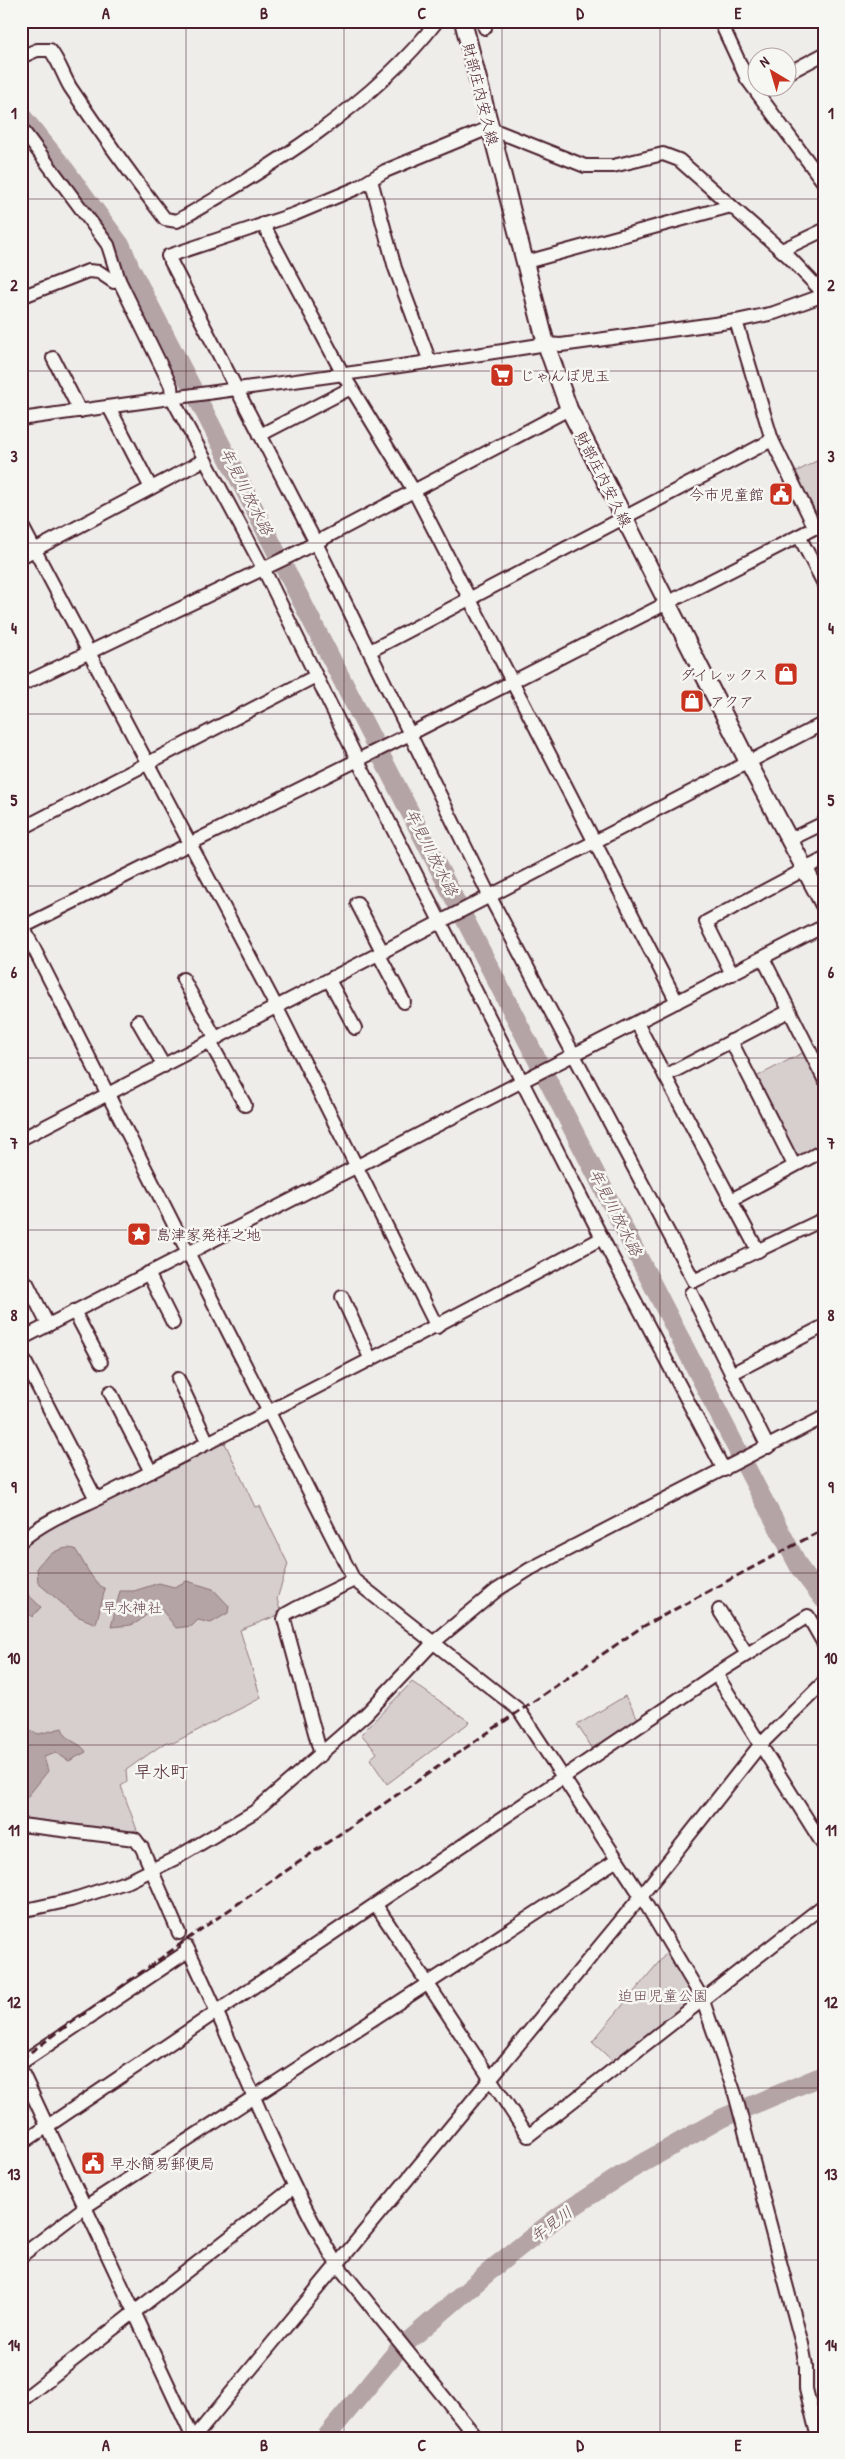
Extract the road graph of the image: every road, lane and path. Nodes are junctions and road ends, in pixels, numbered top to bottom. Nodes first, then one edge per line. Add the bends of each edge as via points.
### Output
1 (437, 21) edge
2 (463, 21) edge
3 (720, 21) edge
4 (824, 54) edge
5 (21, 57) edge
6 (798, 68) edge
7 (748, 72) edge
8 (766, 98) edge
9 (21, 128) edge
10 (488, 128) junction
11 (821, 175) edge
12 (371, 180) junction
13 (731, 206) junction
14 (263, 224) junction
15 (824, 230) edge
16 (782, 250) junction
17 (526, 262) junction
18 (120, 280) junction
19 (824, 295) edge
20 (21, 297) edge
21 (736, 321) junction
22 (546, 344) junction
23 (53, 358) dead end
24 (430, 362) junction
25 (344, 376) junction
26 (352, 388) junction
27 (235, 389) junction
28 (172, 398) junction
29 (109, 407) junction
30 (569, 409) junction
31 (80, 411) junction
32 (21, 419) edge
33 (260, 435) junction
34 (772, 440) junction
35 (204, 460) junction
36 (151, 488) junction
37 (414, 491) junction
38 (622, 517) junction
39 (21, 524) edge
40 (819, 526) edge
41 (799, 536) junction
42 (316, 543) junction
43 (35, 550) junction
44 (21, 557) edge
45 (264, 570) junction
46 (824, 584) edge
47 (469, 598) junction
48 (668, 602) junction
49 (370, 651) junction
50 (90, 654) junction
51 (316, 676) junction
52 (512, 682) junction
53 (21, 685) edge
54 (824, 723) edge
55 (406, 736) junction
56 (360, 758) junction
57 (748, 762) junction
58 (147, 764) junction
59 (824, 823) edge
60 (21, 829) edge
61 (789, 840) junction
62 (595, 842) junction
63 (189, 844) junction
64 (824, 859) edge
65 (805, 869) junction
66 (484, 900) junction
67 (357, 903) dead end
68 (824, 905) edge
69 (440, 923) junction
70 (22, 926) edge
71 (824, 926) edge
72 (381, 954) junction
73 (763, 958) junction
74 (732, 974) junction
75 (184, 979) dead end
76 (329, 980) junction
77 (404, 1002) dead end
78 (677, 1002) junction
79 (276, 1008) junction
80 (789, 1011) junction
81 (138, 1021) dead end
82 (637, 1023) junction
83 (355, 1028) dead end
84 (213, 1040) junction
85 (731, 1041) junction
86 (569, 1058) junction
87 (164, 1066) junction
88 (665, 1076) junction
89 (824, 1079) edge
90 (522, 1081) junction
91 (109, 1094) junction
92 (246, 1105) dead end
93 (21, 1139) edge
94 (824, 1150) edge
95 (794, 1165) junction
96 (357, 1166) junction
97 (730, 1200) junction
98 (824, 1219) edge
99 (602, 1238) junction
100 (758, 1250) junction
101 (189, 1252) junction
102 (148, 1273) junction
103 (27, 1283) dead end
104 (691, 1293) dead end
105 (342, 1297) dead end
106 (74, 1311) junction
107 (173, 1323) dead end
108 (48, 1325) junction
109 (437, 1326) junction
110 (824, 1326) edge
111 (21, 1339) edge
112 (21, 1354) edge
113 (371, 1360) junction
114 (101, 1362) dead end
115 (731, 1374) junction
116 (178, 1379) dead end
117 (110, 1392) dead end
118 (270, 1412) junction
119 (824, 1417) edge
120 (208, 1443) junction
121 (764, 1449) junction
122 (724, 1470) junction
123 (151, 1472) junction
124 (96, 1499) junction
125 (21, 1541) edge
126 (354, 1580) junction
127 (719, 1610) dead end
128 (434, 1642) junction
129 (824, 1644) edge
130 (747, 1654) junction
131 (716, 1674) junction
132 (824, 1682) edge
133 (760, 1745) junction
134 (321, 1755) junction
135 (563, 1778) junction
136 (21, 1825) edge
137 (824, 1846) edge
138 (617, 1860) junction
139 (152, 1870) junction
140 (641, 1896) junction
141 (376, 1904) junction
142 (824, 1905) edge
143 (21, 1911) edge
144 (179, 1933) dead end
145 (428, 1984) junction
146 (702, 1998) junction
147 (216, 2012) junction
148 (21, 2063) edge
149 (21, 2070) edge
150 (489, 2078) junction
151 (254, 2097) junction
152 (47, 2126) junction
153 (21, 2144) edge
154 (294, 2187) junction
155 (85, 2207) junction
156 (21, 2256) edge
157 (336, 2263) junction
158 (135, 2312) junction
159 (21, 2401) edge
160 (820, 2422) edge
161 (194, 2438) edge
162 (477, 2438) edge
163 (818, 2438) edge

1 - 5 street via 416,49 362,99 248,181 177,221 165,219 126,167 69,84 50,50 37,50
2 - 10 main road, 財部庄内安久線
3 - 7 street
4 - 6 street
8 - 11 street
9 - 18 street via 101,234
10 - 12 street via 385,171
10 - 13 street via 585,166 613,166 663,154 679,160
10 - 17 main road, 財部庄内安久線
12 - 14 street via 295,214
12 - 24 street via 395,268
13 - 16 street
13 - 17 street
14 - 25 street
14 - 27 street via 168,256
15 - 16 street
16 - 19 street
17 - 22 main road, 財部庄内安久線
18 - 20 street via 114,282 99,272 88,271
18 - 28 street via 170,386
19 - 21 street via 774,313
21 - 22 street via 561,345
21 - 34 street
22 - 24 street
22 - 30 main road, 財部庄内安久線
23 - 31 street
24 - 25 street
25 - 26 street
25 - 27 street
26 - 33 street
26 - 37 street
27 - 28 street
27 - 33 street
28 - 29 street
28 - 35 street
29 - 31 street
29 - 36 street
30 - 37 street
30 - 38 main road, 財部庄内安久線
31 - 32 street
33 - 42 street
34 - 38 street
34 - 40 street
35 - 36 street
35 - 45 street
36 - 43 street
37 - 42 street
37 - 47 street
38 - 47 street
38 - 48 main road, 財部庄内安久線
39 - 43 street
40 - 41 street
41 - 46 street
41 - 48 street
42 - 45 street
42 - 49 street
43 - 44 street
43 - 50 street
45 - 50 street
45 - 51 street
47 - 49 street
47 - 52 street
48 - 52 street
48 - 57 main road, 財部庄内安久線
49 - 55 street
50 - 53 street
50 - 58 street
51 - 56 street
51 - 58 street
52 - 55 street
52 - 62 street
54 - 57 street
55 - 56 street
55 - 66 street
56 - 63 street
56 - 69 street
57 - 61 main road, 財部庄内安久線
57 - 62 street
58 - 60 street
58 - 63 street
59 - 61 street
61 - 65 main road, 財部庄内安久線
62 - 66 street
62 - 78 street
63 - 70 street
63 - 79 street
64 - 65 street
65 - 68 main road, 財部庄内安久線
65 - 74 street via 706,922
66 - 69 street
66 - 86 street
67 - 72 street
69 - 72 street
69 - 90 street
70 - 91 street
71 - 73 street
72 - 76 street
72 - 77 street
73 - 74 street
73 - 80 street
74 - 78 street
75 - 84 street
76 - 79 street
76 - 83 street
78 - 82 street
79 - 84 street
79 - 96 street
80 - 85 street
80 - 89 street
81 - 87 street
82 - 86 street
82 - 88 street
84 - 87 street
84 - 92 street
85 - 88 street
85 - 95 street
86 - 90 street
86 - 100 street via 694,1281
87 - 91 street
88 - 97 street
90 - 96 street
90 - 99 street
91 - 93 street
91 - 101 street
94 - 95 street
95 - 97 street
96 - 101 street
96 - 109 street
97 - 100 street
98 - 100 street
99 - 109 street
99 - 122 street
101 - 102 street
101 - 118 street
102 - 106 street
102 - 107 street
103 - 108 street
104 - 115 street
105 - 113 street
106 - 108 street
106 - 114 street
108 - 111 street
109 - 113 street
110 - 115 street
112 - 124 street
113 - 118 street
115 - 121 street
116 - 120 street
117 - 123 street
118 - 120 street
118 - 126 street
119 - 121 street
120 - 123 street
121 - 122 street
122 - 128 street via 530,1569 497,1590
123 - 124 street
124 - 125 street via 53,1518
126 - 128 street
126 - 134 street via 286,1614 284,1619
127 - 130 street
128 - 134 street via 366,1714
128 - 135 street via 519,1710
129 - 130 street via 808,1616
130 - 131 street
131 - 133 street
131 - 135 street
132 - 133 street
133 - 137 street
133 - 140 street
134 - 139 street via 254,1812
135 - 138 street
135 - 141 street
136 - 139 street via 135,1839
138 - 140 street
138 - 145 street
139 - 143 street via 88,1894
139 - 144 street
140 - 146 street
140 - 150 street
141 - 145 street
141 - 147 street
142 - 146 street
145 - 150 street
145 - 151 street
146 - 150 street via 528,2136
146 - 160 street via 744,2124 802,2344 806,2389
147 - 148 street via 188,1949
147 - 151 street
147 - 152 street
149 - 152 street
150 - 157 street
151 - 154 street
151 - 155 street
152 - 153 street
152 - 155 street
154 - 157 street
154 - 158 street
155 - 156 street
155 - 158 street
157 - 161 street
157 - 162 street
158 - 159 street
158 - 161 street
160 - 163 street

